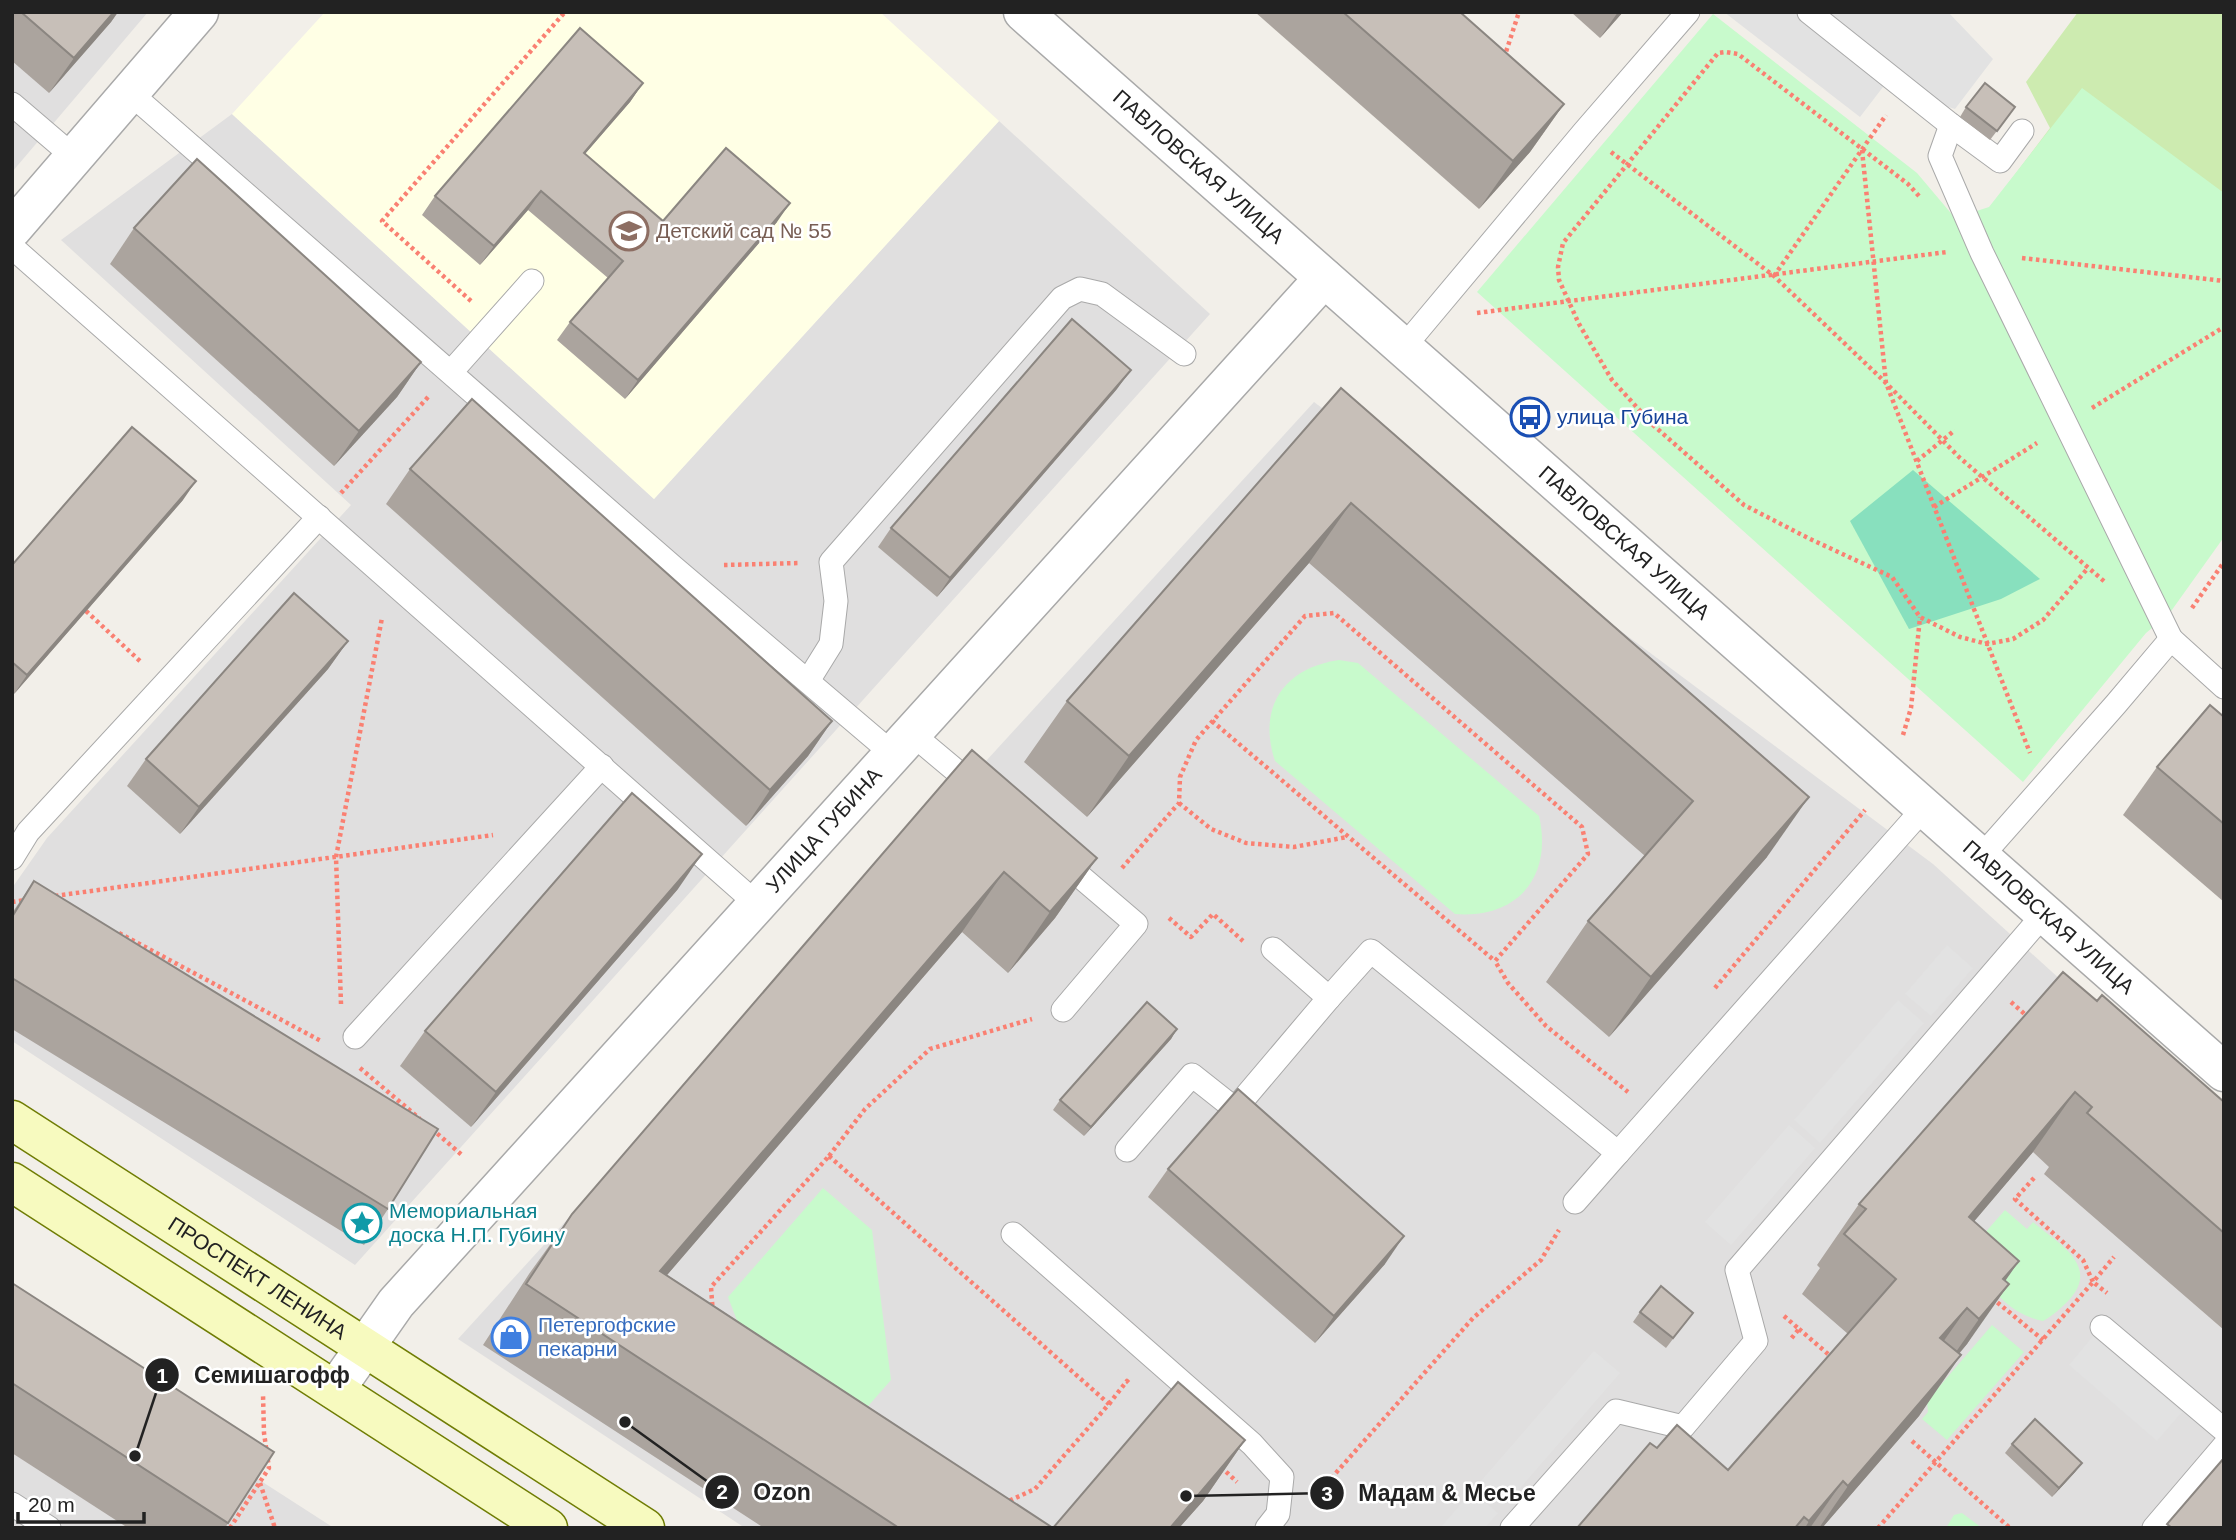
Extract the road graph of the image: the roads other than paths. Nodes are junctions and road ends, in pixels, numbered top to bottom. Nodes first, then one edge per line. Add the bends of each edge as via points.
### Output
1 (199, 12) edge
2 (1023, 12) edge
3 (1688, 12) edge
4 (1809, 12) edge
5 (130, 93) junction
6 (12, 104) edge
7 (1951, 125) junction
8 (2022, 131) dead end
9 (75, 158) junction
10 (12, 229) edge
11 (12, 247) edge
12 (1324, 278) junction
13 (532, 281) dead end
14 (1415, 334) junction
15 (1184, 354) dead end
16 (451, 372) junction
17 (319, 517) junction
18 (2171, 639) junction
19 (808, 681) junction
20 (2224, 687) edge
21 (902, 744) junction
22 (602, 766) junction
23 (990, 800) edge
24 (1924, 808) junction
25 (20, 827) edge
26 (1043, 844) edge
27 (12, 858) edge
28 (1980, 858) junction
29 (757, 904) junction
30 (2044, 914) junction
31 (1273, 949) dead end
32 (1329, 998) junction
33 (1063, 1010) road end
34 (348, 1045) road end
35 (2224, 1072) edge
36 (12, 1120) edge
37 (1127, 1150) dead end
38 (1618, 1153) junction
39 (12, 1182) edge
40 (1575, 1202) road end
41 (1013, 1234) dead end
42 (2102, 1327) dead end
43 (364, 1347) junction
44 (335, 1390) junction
45 (2224, 1430) edge
46 (2224, 1446) edge
47 (12, 1504) edge
48 (49, 1528) edge
49 (548, 1528) edge
50 (645, 1528) edge
51 (1267, 1528) edge
52 (1512, 1528) edge
53 (2154, 1528) edge

1 - 5 street
2 - 12 street, ПАВЛОВСКАЯ УЛИЦА
3 - 14 lane
4 - 7 lane
5 - 9 street
5 - 16 lane
6 - 9 lane
7 - 8 lane via 2000,161
7 - 18 lane via 1940,156 1982,253
9 - 10 street
11 - 17 lane
12 - 14 street, ПАВЛОВСКАЯ УЛИЦА
12 - 21 street, УЛИЦА ГУБИНА
13 - 16 lane
14 - 24 street, ПАВЛОВСКАЯ УЛИЦА
15 - 19 lane via 1102,294 1080,289 1062,298 831,562 836,601 831,644
16 - 19 lane
17 - 22 lane
17 - 25 lane via 166,683
18 - 20 lane
18 - 28 lane
19 - 21 lane
21 - 23 lane
21 - 29 street, УЛИЦА ГУБИНА
22 - 29 lane
22 - 34 lane
24 - 28 street, ПАВЛОВСКАЯ УЛИЦА
24 - 38 lane
25 - 27 lane
26 - 33 lane via 1136,923
28 - 30 street, ПАВЛОВСКАЯ УЛИЦА
29 - 43 street, УЛИЦА ГУБИНА via 396,1303
30 - 35 street, ПАВЛОВСКАЯ УЛИЦА
30 - 52 lane via 1737,1270 1756,1341 1684,1427 1616,1411
31 - 32 lane
32 - 37 lane via 1235,1109 1192,1075
32 - 38 lane via 1371,951
36 - 43 main road, ПРОСПЕКТ ЛЕНИНА
38 - 40 lane
39 - 44 main road
41 - 51 lane via 1252,1444 1282,1477 1278,1514
42 - 45 lane
43 - 44 street, УЛИЦА ГУБИНА
43 - 50 main road, ПРОСПЕКТ ЛЕНИНА
44 - 49 main road
46 - 53 lane
47 - 48 lane

